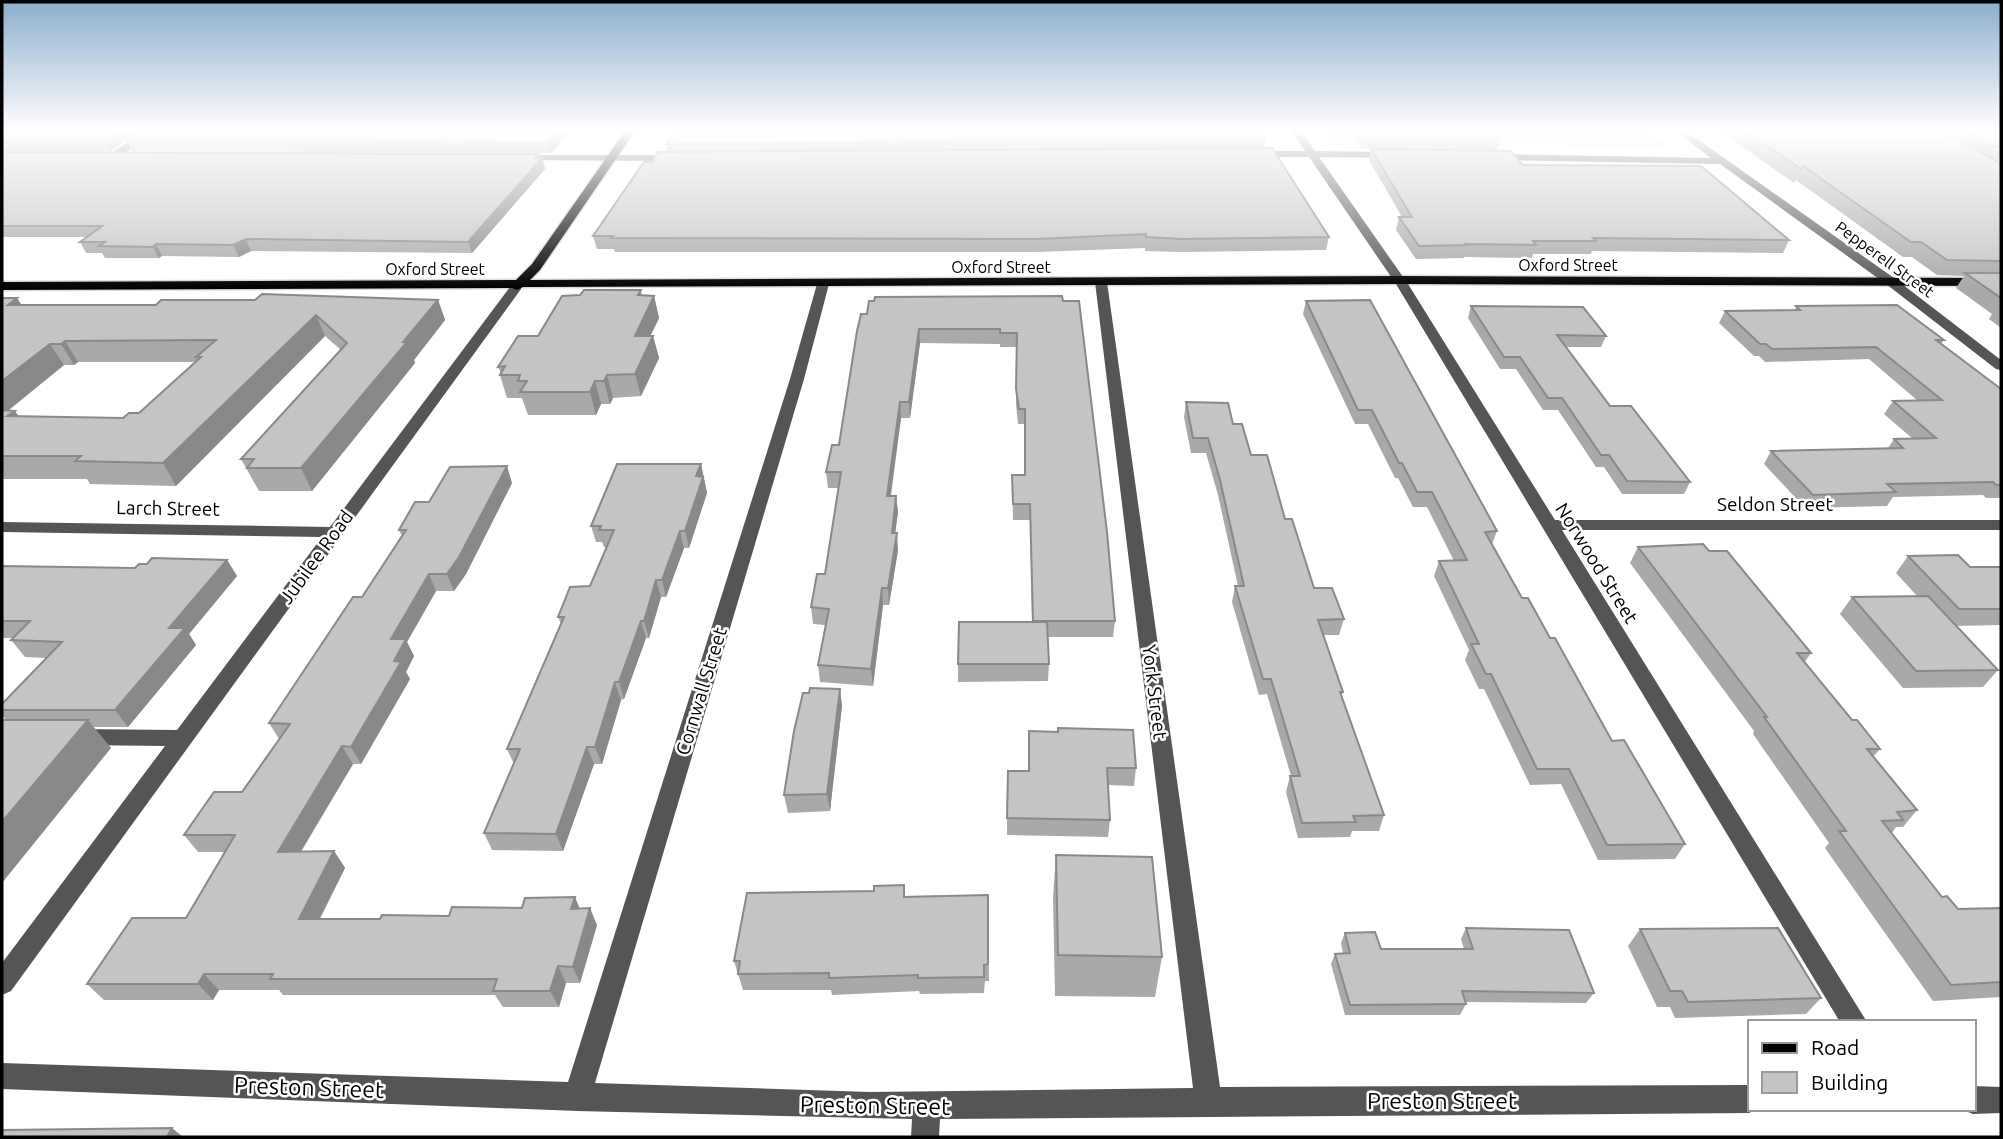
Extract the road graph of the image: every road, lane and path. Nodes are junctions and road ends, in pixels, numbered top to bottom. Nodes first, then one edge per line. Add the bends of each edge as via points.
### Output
1 (595, 184) edge
2 (1334, 184) edge
3 (1755, 184) edge
4 (1400, 280) junction
5 (1890, 281) junction
6 (1101, 282) junction
7 (2001, 282) edge
8 (822, 284) junction
9 (2, 286) edge
10 (517, 286) junction
11 (2001, 366) edge
12 (1550, 525) junction
13 (2001, 525) edge
14 (2, 527) edge
15 (334, 532) junction
16 (58, 737) edge
17 (183, 738) junction
18 (2, 983) edge
19 (1853, 1020) edge
20 (2, 1076) edge
21 (577, 1097) junction
22 (1748, 1099) edge
23 (1975, 1100) edge
24 (2001, 1100) edge
25 (1208, 1101) junction
26 (927, 1107) junction
27 (925, 1137) edge

1 - 10 main road, Jubilee Road via 536,267
2 - 4 street, Norwood Street
3 - 5 street, Pepperell Street
4 - 5 main road, Oxford Street
4 - 6 main road, Oxford Street
4 - 12 street, Norwood Street
5 - 7 main road, Oxford Street
5 - 11 street, Pepperell Street
6 - 8 main road, Oxford Street
6 - 25 street, York Street
8 - 10 main road, Oxford Street
8 - 21 street, Cornwall Street
9 - 10 main road, Oxford Street
10 - 15 street, Jubilee Road
12 - 13 street, Seldon Street
12 - 19 street, Norwood Street
14 - 15 street, Larch Street
15 - 17 street, Jubilee Road
16 - 17 street
17 - 18 street, Jubilee Road
20 - 21 street, Preston Street
21 - 26 street, Preston Street
22 - 25 street, Preston Street
23 - 24 street
25 - 26 street, Preston Street
26 - 27 street

